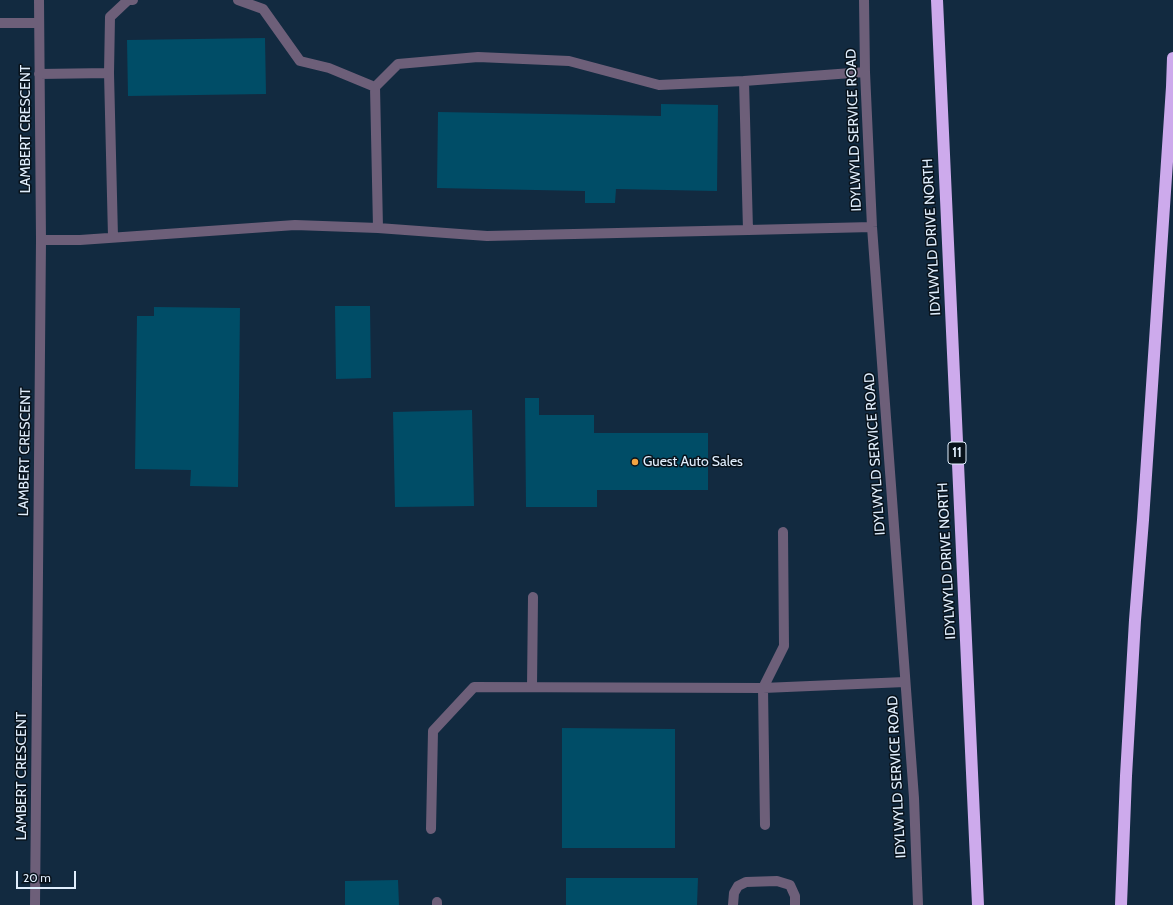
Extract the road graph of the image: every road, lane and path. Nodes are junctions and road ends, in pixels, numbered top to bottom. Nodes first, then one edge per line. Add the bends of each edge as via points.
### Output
1 (39, 0) edge
2 (128, 0) edge
3 (133, 0) edge
4 (238, 0) edge
5 (864, 0) edge
6 (936, 0) edge
7 (263, 4) edge
8 (0, 23) edge
9 (39, 23) junction
10 (1173, 58) edge
11 (865, 72) junction
12 (109, 73) junction
13 (39, 74) junction
14 (744, 81) junction
15 (374, 87) junction
16 (872, 227) junction
17 (378, 228) junction
18 (748, 230) junction
19 (113, 237) junction
20 (41, 240) junction
21 (783, 532) dead end
22 (533, 597) dead end
23 (905, 682) junction
24 (532, 687) junction
25 (764, 688) junction
26 (764, 825) dead end
27 (431, 829) dead end
28 (35, 905) edge
29 (733, 905) edge
30 (795, 905) edge
31 (918, 905) edge
32 (978, 905) edge
33 (1121, 905) edge

1 - 9 street, LAMBERT CRESCENT
2 - 3 street
2 - 12 street via 110,17
4 - 7 street
5 - 11 street, IDYLWYLD SERVICE ROAD
6 - 32 highway, IDYLWYLD DRIVE NORTH / 11
7 - 15 street via 300,61 329,68
8 - 9 street
9 - 13 street, LAMBERT CRESCENT
10 - 33 highway via 1135,620
11 - 14 street
11 - 16 street, IDYLWYLD SERVICE ROAD
12 - 13 street
12 - 19 street
13 - 20 street, LAMBERT CRESCENT
14 - 15 street via 659,86 569,61 478,57 398,64
14 - 18 street
15 - 17 street
16 - 18 street
16 - 23 street, IDYLWYLD SERVICE ROAD
17 - 18 street via 487,236
17 - 19 street via 295,225
19 - 20 street
20 - 28 street, LAMBERT CRESCENT
21 - 25 street via 784,646
22 - 24 street
23 - 25 street
23 - 31 street, IDYLWYLD SERVICE ROAD via 914,798
24 - 25 street
24 - 27 street via 474,687 433,731
25 - 26 street
29 - 30 street via 734,893 738,886 746,882 777,882 790,885

